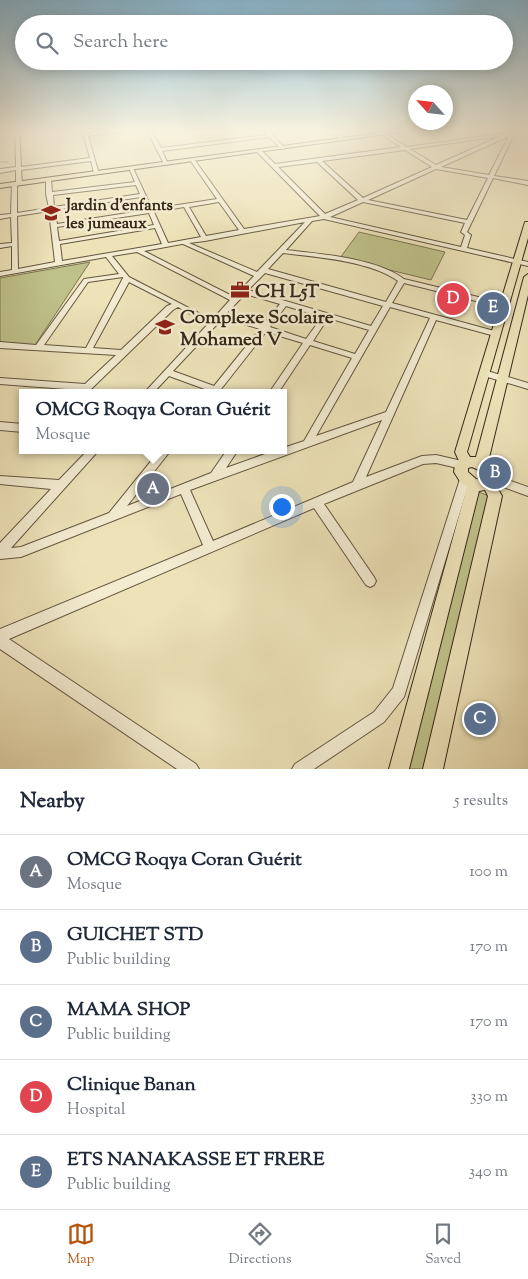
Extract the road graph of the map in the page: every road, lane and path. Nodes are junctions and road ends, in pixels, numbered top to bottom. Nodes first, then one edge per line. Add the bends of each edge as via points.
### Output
1 (18, 166) edge
2 (41, 166) edge
3 (95, 166) edge
4 (149, 166) edge
5 (196, 166) edge
6 (274, 166) edge
7 (324, 166) edge
8 (497, 166) edge
9 (435, 167) joint
10 (131, 168) junction
11 (18, 169) junction
12 (0, 171) edge
13 (97, 173) junction
14 (492, 177) junction
15 (48, 180) junction
16 (138, 183) junction
17 (528, 183) edge
18 (16, 184) junction
19 (0, 186) edge
20 (49, 194) junction
21 (144, 195) junction
22 (220, 200) junction
23 (362, 200) junction
24 (185, 205) junction
25 (51, 209) junction
26 (152, 210) junction
27 (14, 214) junction
28 (0, 217) edge
29 (324, 217) junction
30 (309, 221) junction
31 (468, 222) junction
32 (528, 224) edge
33 (54, 226) junction
34 (158, 226) junction
35 (243, 232) junction
36 (206, 239) junction
37 (184, 242) junction
38 (56, 243) junction
39 (15, 244) junction
40 (166, 245) junction
41 (0, 246) edge
42 (138, 250) junction
43 (462, 250) junction
44 (281, 251) junction
45 (107, 255) junction
46 (517, 261) junction
47 (59, 264) junction
48 (528, 264) edge
49 (15, 271) junction
50 (260, 273) junction
51 (0, 274) edge
52 (125, 276) junction
53 (528, 277) edge
54 (402, 280) junction
55 (243, 291) junction
56 (235, 300) junction
57 (285, 303) junction
58 (387, 304) junction
59 (177, 305) junction
60 (504, 306) junction
61 (221, 315) junction
62 (327, 316) junction
63 (434, 317) junction
64 (213, 323) junction
65 (265, 329) junction
66 (373, 329) junction
67 (495, 334) junction
68 (308, 342) junction
69 (0, 345) edge
70 (38, 348) junction
71 (88, 351) junction
72 (124, 353) junction
73 (357, 357) junction
74 (167, 372) junction
75 (484, 373) junction
76 (502, 379) junction
77 (0, 381) edge
78 (528, 386) edge
79 (75, 389) edge
80 (85, 389) edge
81 (152, 389) edge
82 (209, 389) edge
83 (216, 389) edge
84 (276, 389) edge
85 (390, 414) junction
86 (0, 426) edge
87 (19, 428) edge
88 (308, 442) junction
89 (287, 450) edge
90 (90, 454) edge
91 (163, 454) edge
92 (230, 454) edge
93 (275, 454) edge
94 (481, 463) junction
95 (464, 464) junction
96 (215, 476) junction
97 (0, 480) edge
98 (480, 482) junction
99 (61, 485) junction
100 (357, 485) junction
101 (184, 489) junction
102 (528, 492) edge
103 (316, 502) junction
104 (113, 515) junction
105 (210, 547) junction
106 (0, 552) edge
107 (370, 581) dead end
108 (0, 636) edge
109 (0, 641) edge
110 (191, 769) edge
111 (300, 769) edge
112 (399, 769) edge
113 (433, 769) edge

1 - 11 street
2 - 11 street
3 - 13 street
4 - 10 main road
5 - 22 street
6 - 29 street
7 - 23 street
8 - 14 street
9 - 14 street
9 - 23 street
10 - 13 main road
10 - 16 street
11 - 12 street
11 - 18 street
13 - 15 main road
14 - 17 street
14 - 31 street
15 - 18 main road
15 - 20 street
16 - 20 street
16 - 21 street
18 - 19 main road
18 - 27 street
20 - 25 street
21 - 25 street
21 - 26 street
22 - 24 street
22 - 35 street
23 - 29 street
23 - 31 street
24 - 26 street
24 - 36 street
25 - 27 street
25 - 33 street
26 - 33 street
26 - 34 street
27 - 28 street
27 - 39 street
29 - 30 street
29 - 43 street
30 - 35 street
30 - 44 street
31 - 43 street via 464,232 468,235
32 - 46 main road
33 - 38 street
34 - 38 street
34 - 40 street
35 - 36 street
36 - 37 street
37 - 40 street
37 - 50 street
38 - 47 street
39 - 41 street
39 - 49 street
40 - 42 street
42 - 45 street
42 - 56 street
43 - 46 street
44 - 50 street
44 - 54 street via 312,254 381,269 398,274
45 - 47 street
45 - 52 street
46 - 48 street
46 - 60 main road
47 - 49 street
49 - 51 street
50 - 55 street
50 - 58 street
52 - 59 street
52 - 70 street via 86,280
52 - 71 street
53 - 76 main road
54 - 58 street
54 - 60 street
55 - 56 street
55 - 57 street
56 - 61 street
57 - 62 street
57 - 65 street
58 - 63 street
58 - 66 street
59 - 64 street
59 - 72 street
60 - 67 main road
61 - 64 street
61 - 65 street
62 - 66 street
62 - 68 street
63 - 67 street
63 - 85 street
64 - 74 street
65 - 68 street
65 - 83 street
66 - 73 street
67 - 75 main road
68 - 73 street
68 - 84 street
69 - 70 street
70 - 71 street
71 - 72 street
72 - 80 street
73 - 88 street
74 - 81 street
74 - 82 street
75 - 76 street
75 - 95 main road via 461,452
76 - 78 street
76 - 94 main road
77 - 79 street
85 - 88 street
85 - 100 street
86 - 87 street
88 - 89 street
90 - 99 street
91 - 104 street
92 - 96 street
93 - 96 street
94 - 95 main road
94 - 98 main road via 492,474
95 - 98 main road via 461,472
95 - 100 street via 429,458
96 - 101 street
97 - 99 street
98 - 102 street
98 - 111 street via 399,692 379,717
98 - 112 main road
98 - 113 main road via 495,496
99 - 106 street
100 - 103 street
101 - 104 street
101 - 105 street
103 - 105 street
103 - 107 street
104 - 106 street via 21,552
105 - 108 street
109 - 110 street

